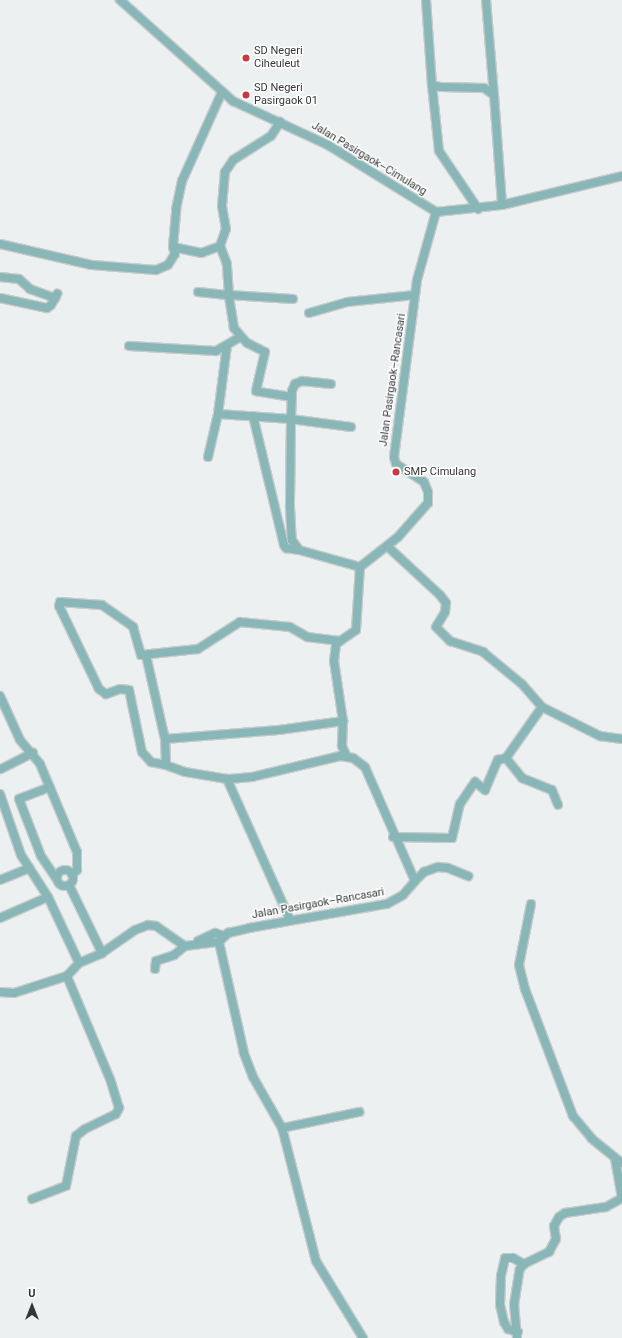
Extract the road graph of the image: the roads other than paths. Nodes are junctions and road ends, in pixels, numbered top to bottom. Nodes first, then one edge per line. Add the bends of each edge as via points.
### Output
1 (120, 0) edge
2 (426, 0) edge
3 (486, 0) edge
4 (432, 84) junction
5 (222, 92) junction
6 (494, 95) junction
7 (280, 122) junction
8 (622, 176) edge
9 (502, 205) junction
10 (478, 209) junction
11 (436, 212) junction
12 (0, 244) edge
13 (220, 246) junction
14 (173, 247) junction
15 (0, 277) edge
16 (198, 292) dead end
17 (229, 295) junction
18 (415, 295) junction
19 (0, 298) edge
20 (293, 299) dead end
21 (309, 313) dead end
22 (240, 336) junction
23 (128, 346) dead end
24 (227, 346) junction
25 (331, 384) dead end
26 (292, 398) junction
27 (218, 414) junction
28 (253, 416) junction
29 (291, 419) junction
30 (351, 427) dead end
31 (208, 457) dead end
32 (387, 546) junction
33 (299, 550) junction
34 (360, 567) junction
35 (340, 641) junction
36 (146, 655) junction
37 (0, 696) edge
38 (542, 707) junction
39 (343, 721) junction
40 (165, 738) junction
41 (622, 739) edge
42 (33, 753) junction
43 (340, 756) junction
44 (506, 758) junction
45 (166, 764) junction
46 (1, 769) edge
47 (227, 780) junction
48 (50, 787) junction
49 (0, 794) edge
50 (558, 805) dead end
51 (393, 837) junction
52 (30, 868) junction
53 (72, 875) junction
54 (468, 876) dead end
55 (56, 878) junction
56 (0, 880) edge
57 (415, 882) junction
58 (69, 885) junction
59 (48, 897) junction
60 (531, 904) dead end
61 (0, 918) edge
62 (290, 920) junction
63 (225, 936) junction
64 (219, 942) junction
65 (189, 945) junction
66 (102, 953) junction
67 (79, 963) junction
68 (155, 969) dead end
69 (67, 976) junction
70 (0, 992) edge
71 (359, 1112) dead end
72 (282, 1128) junction
73 (619, 1161) edge
74 (32, 1198) dead end
75 (614, 1202) junction
76 (622, 1208) edge
77 (524, 1264) junction
78 (518, 1335) edge
79 (363, 1338) edge

1 - 5 street, Jalan Pasirgaok–Cimulang
2 - 4 street
3 - 6 street
4 - 6 street via 441,87 481,87
4 - 10 street via 437,146
5 - 7 street, Jalan Pasirgaok–Cimulang via 233,101
5 - 14 street via 182,181 176,209
6 - 9 street
7 - 11 street, Jalan Pasirgaok–Cimulang via 328,145
7 - 13 street via 271,136 233,160 225,172 222,206 226,229
8 - 9 street
9 - 10 street
10 - 11 street
11 - 18 street, Jalan Pasirgaok–Rancasari via 426,242
12 - 14 street via 92,265 156,270 170,263 175,254
13 - 14 street via 201,253
13 - 17 street via 227,264
15 - 19 street via 19,279 30,289 56,296 47,308
16 - 17 street
17 - 20 street
17 - 22 street via 232,324
18 - 21 street via 347,302
18 - 32 street, Jalan Pasirgaok–Rancasari via 394,457 396,464 424,482 429,496 424,510
22 - 24 street
22 - 26 street via 265,351 256,391
23 - 24 street via 211,351
24 - 27 street
25 - 26 street via 299,382 293,388
26 - 29 street
27 - 28 street
27 - 31 street
28 - 29 street
28 - 33 street via 284,544 286,548
29 - 30 street
29 - 33 street via 292,540
32 - 34 street, Jalan Pasirgaok–Rancasari
32 - 38 street via 443,599 445,612 436,627 450,641 483,652 522,684
33 - 34 street
34 - 35 street via 356,630
35 - 36 street via 307,637 290,627 240,622 198,649
35 - 39 street via 335,645 334,661
36 - 40 street
36 - 45 street via 139,654 133,627 102,605 59,603 99,689 106,694 120,688 128,690 142,752 152,762
37 - 42 street via 20,740
38 - 41 street via 600,736
38 - 44 street
39 - 40 street via 279,730
39 - 43 street via 345,754
40 - 45 street
42 - 46 street
42 - 48 street
43 - 47 street via 252,777
43 - 51 street via 353,758 365,767
44 - 50 street via 522,778 552,790
44 - 51 street via 498,760 485,790 475,782 460,804 452,838
45 - 47 street via 185,772
47 - 62 street
48 - 53 street via 77,852 77,870
48 - 55 street via 19,798 41,856
49 - 52 street via 17,846
51 - 57 street
52 - 56 street
52 - 59 street
53 - 55 street via 63,870
53 - 58 street
54 - 57 street, Jalan Pasirgaok–Rancasari via 438,867 424,872
55 - 58 street via 62,886
57 - 62 street, Jalan Pasirgaok–Rancasari via 403,895 387,904
58 - 66 street
59 - 61 street
59 - 67 street
60 - 73 street via 519,965 525,989 573,1116 592,1139
62 - 63 street, Jalan Pasirgaok–Rancasari
63 - 64 street
63 - 65 street, Jalan Pasirgaok–Rancasari via 215,933
64 - 65 street
64 - 72 street via 244,1053 253,1077
65 - 66 street via 156,926 148,925 135,930
65 - 68 street, Jalan Pasirgaok–Rancasari via 174,955 156,961
66 - 67 street
67 - 69 street
69 - 70 street via 14,993
69 - 74 street via 120,1108 116,1114 76,1136 66,1186
71 - 72 street
72 - 79 street via 316,1261
73 - 75 street via 622,1198
75 - 76 street
75 - 77 street via 606,1207 565,1213 559,1217 554,1226 556,1239 550,1252
77 - 78 street via 517,1277 514,1304
77 - 78 street via 513,1258 505,1258 501,1276 500,1305 504,1322

